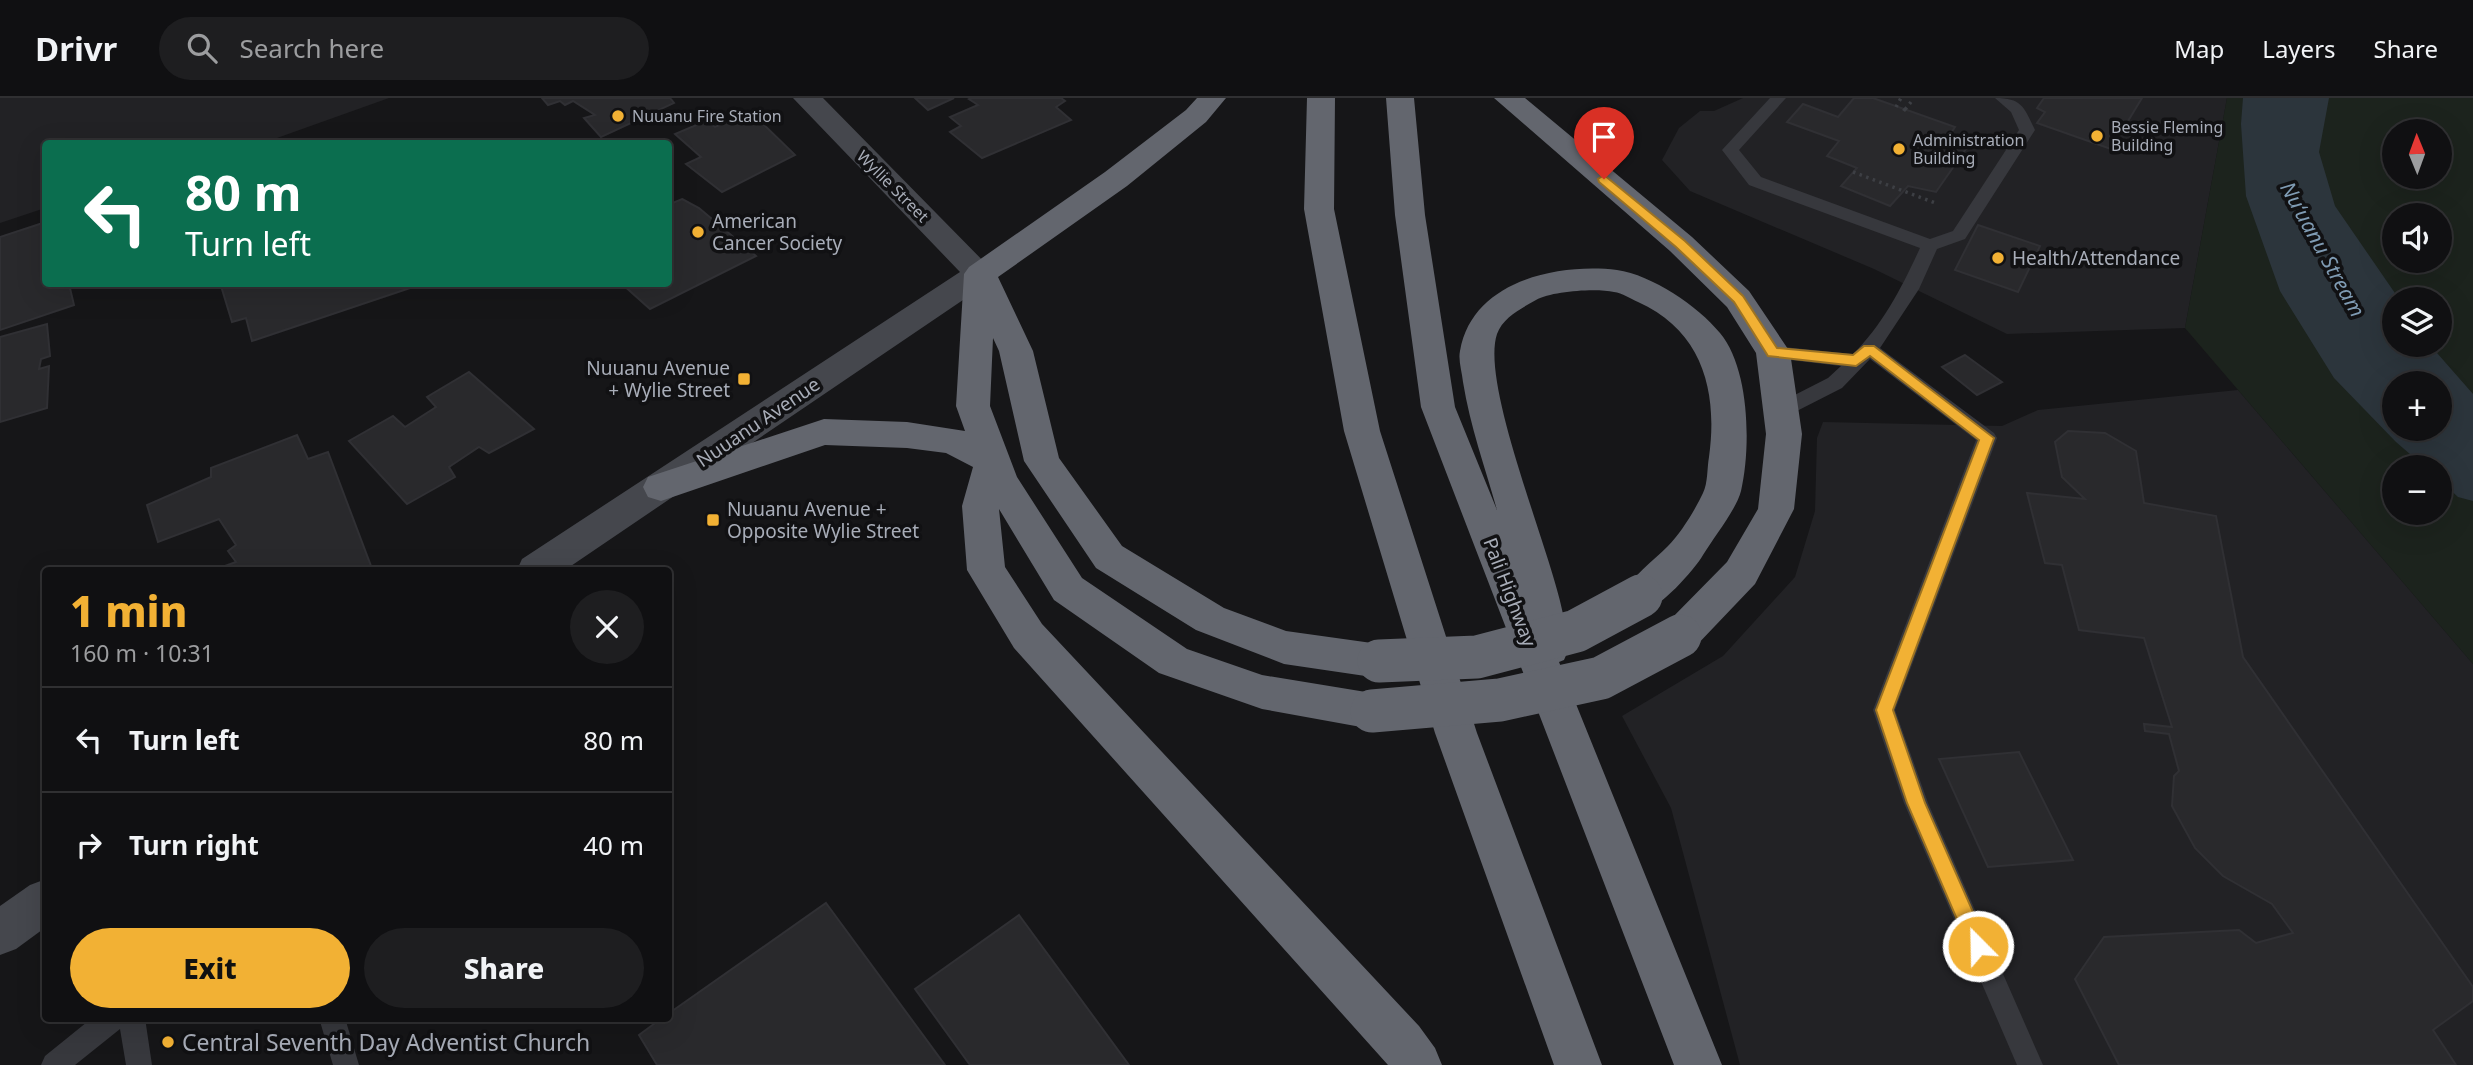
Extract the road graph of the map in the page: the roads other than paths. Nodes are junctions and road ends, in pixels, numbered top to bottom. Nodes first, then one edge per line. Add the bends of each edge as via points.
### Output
1 (807, 98) edge
2 (1212, 98) edge
3 (1321, 98) edge
4 (1401, 98) edge
5 (1508, 98) edge
6 (1778, 98) edge
7 (2009, 99) edge
8 (1930, 245) junction
9 (980, 274) junction
10 (1773, 352) junction
11 (1862, 355) junction
12 (1782, 410) junction
13 (993, 461) junction
14 (662, 487) junction
15 (541, 567) edge
16 (1565, 733) junction
17 (42, 903) edge
18 (0, 933) edge
19 (108, 1022) edge
20 (133, 1022) edge
21 (333, 1022) edge
22 (54, 1065) edge
23 (139, 1065) edge
24 (346, 1065) edge
25 (1418, 1065) edge
26 (1578, 1065) edge
27 (1698, 1065) edge
28 (2030, 1065) edge

1 - 9 main road, Wyllie Street
2 - 9 highway via 1196,116 1116,178
3 - 26 highway via 1318,209 1362,431 1456,733
4 - 16 highway, Pali Highway via 1410,215 1438,407
5 - 10 highway via 1681,244 1738,299
6 - 8 lane via 1730,150 1755,181
7 - 8 lane via 2027,130 1959,235
8 - 11 lane via 1910,289
9 - 13 highway via 973,406
9 - 14 main road, Nuuanu Avenue
9 - 16 highway, bridge via 1016,351 1042,461 1109,557 1210,619 1284,647 1379,661 1477,657 1576,631 1640,596 1684,554 1722,493 1730,430 1722,374 1709,342 1687,319 1657,298 1618,281 1572,281 1534,287 1502,305 1482,328 1476,354 1485,409 1539,587
10 - 11 lane
10 - 12 highway
11 - 12 lane via 1835,383
11 - 28 lane via 1987,438 1884,710 1916,803
12 - 13 highway, bridge via 1776,509 1741,573 1680,636 1601,678 1500,700 1372,711 1262,692 1173,661 1068,589 1000,480
13 - 14 highway via 953,441 824,432
13 - 25 highway via 980,506 986,570 1028,636
14 - 15 main road, Nuuanu Avenue
16 - 27 highway, Pali Highway
17 - 18 main road
19 - 22 lane
20 - 23 lane
21 - 24 lane

